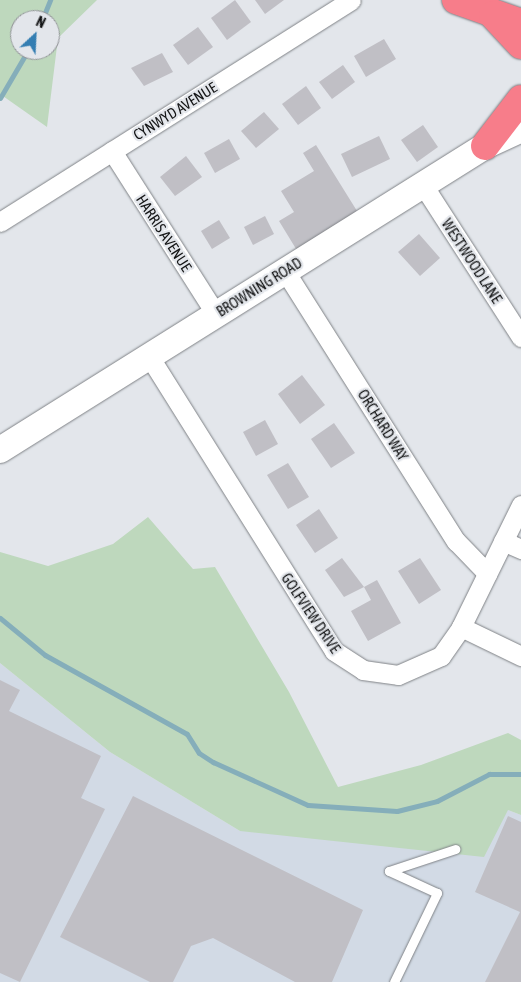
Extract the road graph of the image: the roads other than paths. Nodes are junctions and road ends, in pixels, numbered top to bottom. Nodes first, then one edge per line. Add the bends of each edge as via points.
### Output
1 (351, 0) edge
2 (456, 0) edge
3 (521, 3) edge
4 (500, 5) edge
5 (521, 22) edge
6 (521, 45) edge
7 (521, 99) edge
8 (521, 129) edge
9 (485, 146) junction
10 (112, 151) junction
11 (423, 185) junction
12 (0, 222) edge
13 (285, 271) junction
14 (216, 314) junction
15 (521, 337) edge
16 (149, 356) junction
17 (7, 438) edge
18 (521, 505) edge
19 (503, 540) junction
20 (521, 549) edge
21 (487, 573) junction
22 (461, 626) junction
23 (521, 656) edge
24 (455, 849) dead end
25 (394, 982) edge

1 - 10 street, CYNWYD AVENUE
2 - 4 highway
3 - 4 highway
4 - 5 highway
4 - 6 highway
7 - 9 highway
8 - 9 street, BROWNING ROAD
9 - 11 street, BROWNING ROAD
10 - 12 street, CYNWYD AVENUE
10 - 14 street, HARRIS AVENUE
11 - 13 street, BROWNING ROAD
11 - 15 street, WESTWOOD LANE
13 - 14 street, BROWNING ROAD
13 - 21 street, ORCHARD WAY via 456,541
14 - 16 street, BROWNING ROAD
16 - 17 street, BROWNING ROAD
16 - 22 street, GOLFVIEW DRIVE via 342,658 375,674 411,672 441,656
18 - 19 street, GOLFVIEW DRIVE
19 - 20 street
19 - 21 street, GOLFVIEW DRIVE
21 - 22 street, GOLFVIEW DRIVE
22 - 23 street
24 - 25 lane via 389,871 437,893

